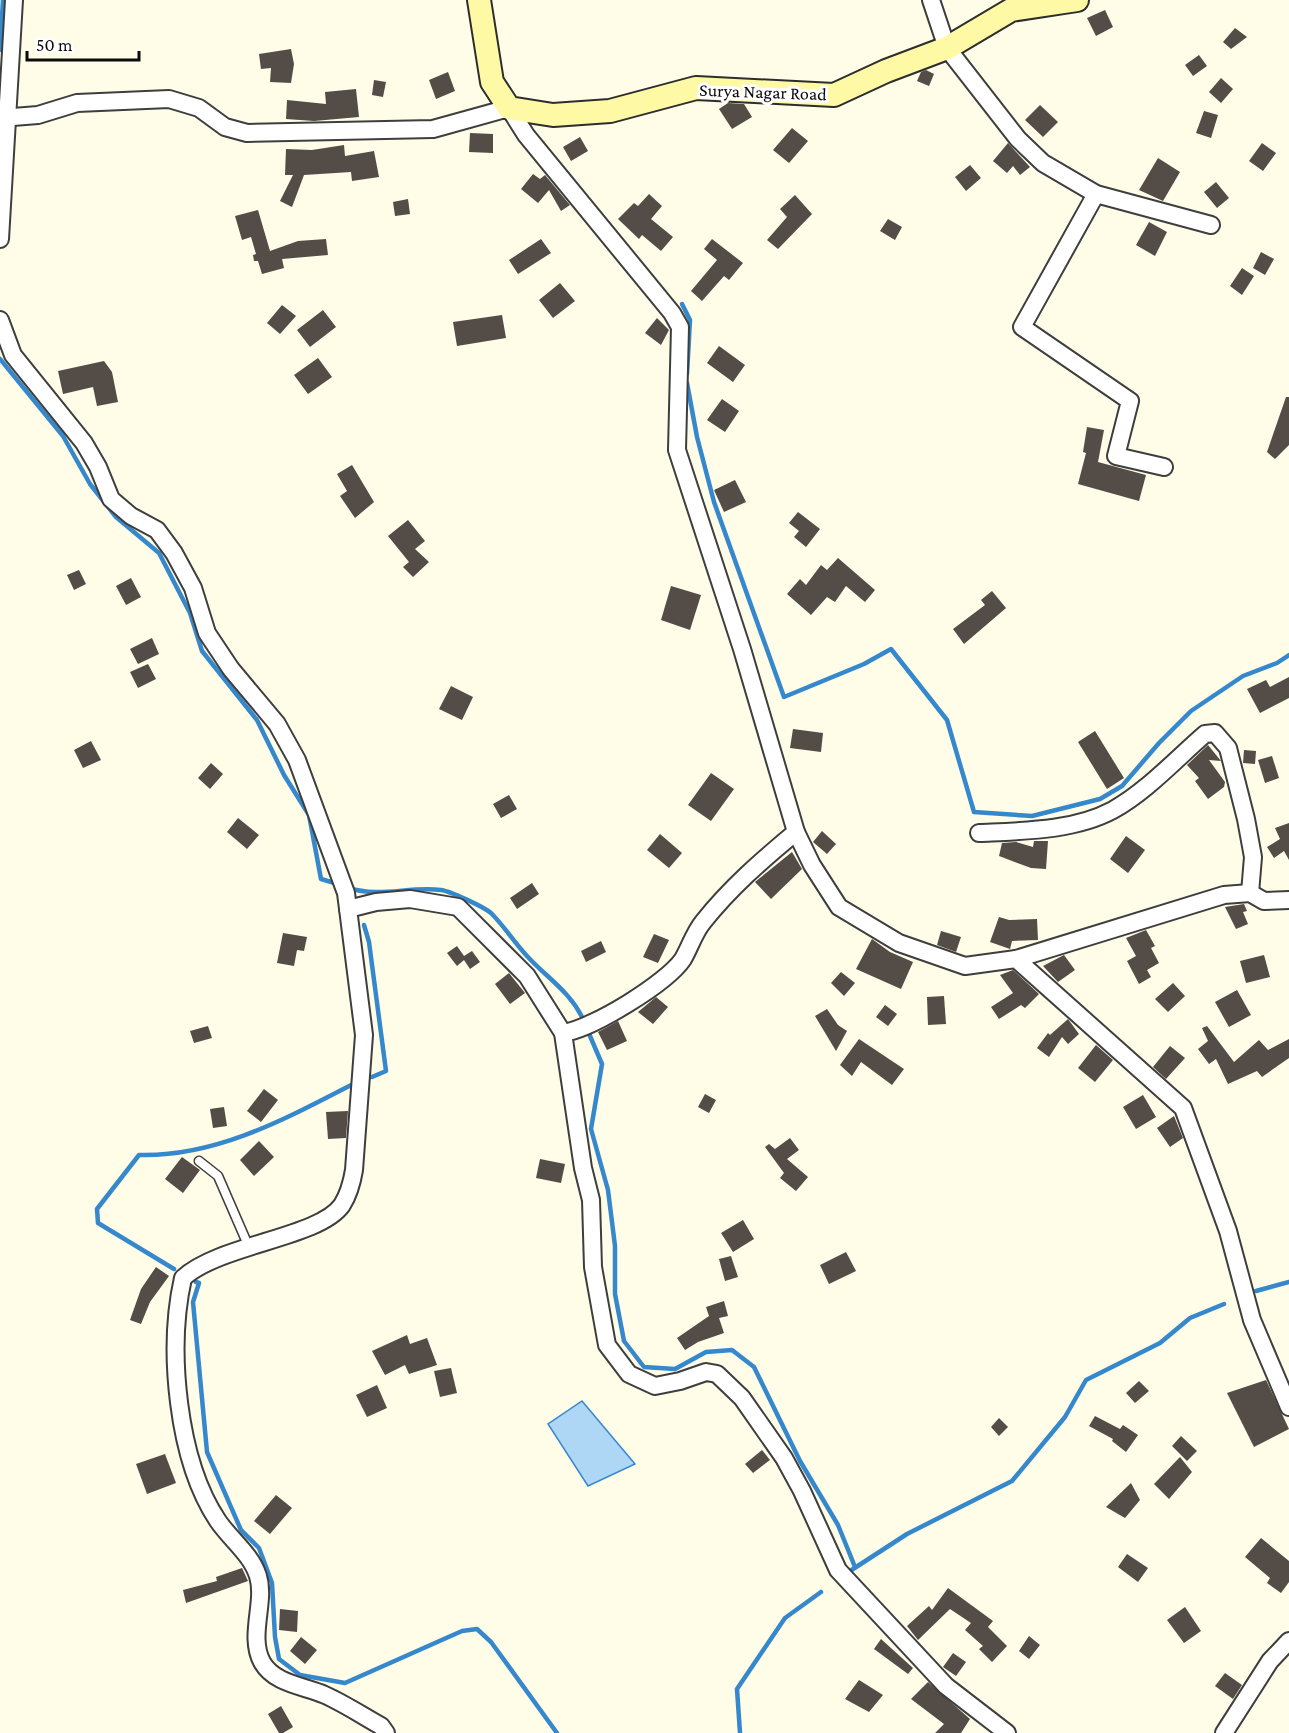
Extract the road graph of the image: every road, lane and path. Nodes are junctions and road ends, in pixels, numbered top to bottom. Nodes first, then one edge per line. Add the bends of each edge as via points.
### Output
1 (14, 0) edge
2 (479, 0) edge
3 (931, 0) edge
4 (1077, 0) edge
5 (947, 48) junction
6 (508, 108) junction
7 (3, 118) edge
8 (1096, 194) junction
9 (1211, 225) dead end
10 (0, 238) edge
11 (0, 320) edge
12 (1164, 468) dead end
13 (796, 832) junction
14 (979, 833) dead end
15 (1250, 893) junction
16 (1289, 900) edge
17 (347, 901) junction
18 (1016, 959) junction
19 (570, 1032) junction
20 (198, 1161) dead end
21 (248, 1245) junction
22 (1289, 1407) edge
23 (1289, 1641) edge
24 (386, 1733) edge
25 (1006, 1733) edge
26 (1224, 1733) edge

1 - 7 street
2 - 6 street via 492,82
3 - 5 street
4 - 5 street, Surya Nagar Road via 1011,10
5 - 6 street, Surya Nagar Road via 834,95 696,88 610,111 553,115
5 - 8 street via 1018,139 1043,163
6 - 7 street via 434,129 248,134 225,127 199,108 170,99 77,103 38,115
6 - 13 street via 680,327 677,450
7 - 10 street
8 - 9 street
8 - 12 street via 1022,327 1130,401 1116,456
11 - 17 street via 13,355 84,443 111,499 157,530 174,553 193,588 207,633 277,724 297,760
13 - 18 street via 839,907 899,943 965,966
13 - 19 street via 745,876 701,924 682,961 616,1013
14 - 15 street via 1086,822 1114,809 1144,787 1205,734 1215,734 1228,748 1246,819 1253,857
15 - 16 street via 1264,901
15 - 18 street via 1224,895
17 - 19 street via 410,899 458,907 527,976
17 - 21 street via 364,1035 350,1189 341,1207 325,1219
18 - 22 street via 1183,1108 1228,1231 1252,1320
19 - 25 street via 583,1168 591,1200 593,1267 608,1345 629,1374 655,1386 706,1371 717,1374 742,1398 784,1458 838,1570 946,1686
20 - 21 lane via 218,1176
21 - 24 street via 193,1269 183,1278 175,1350 176,1383 193,1467 218,1520 250,1559 259,1578 257,1638 262,1662 280,1680 326,1695 381,1726
23 - 26 street via 1270,1661

